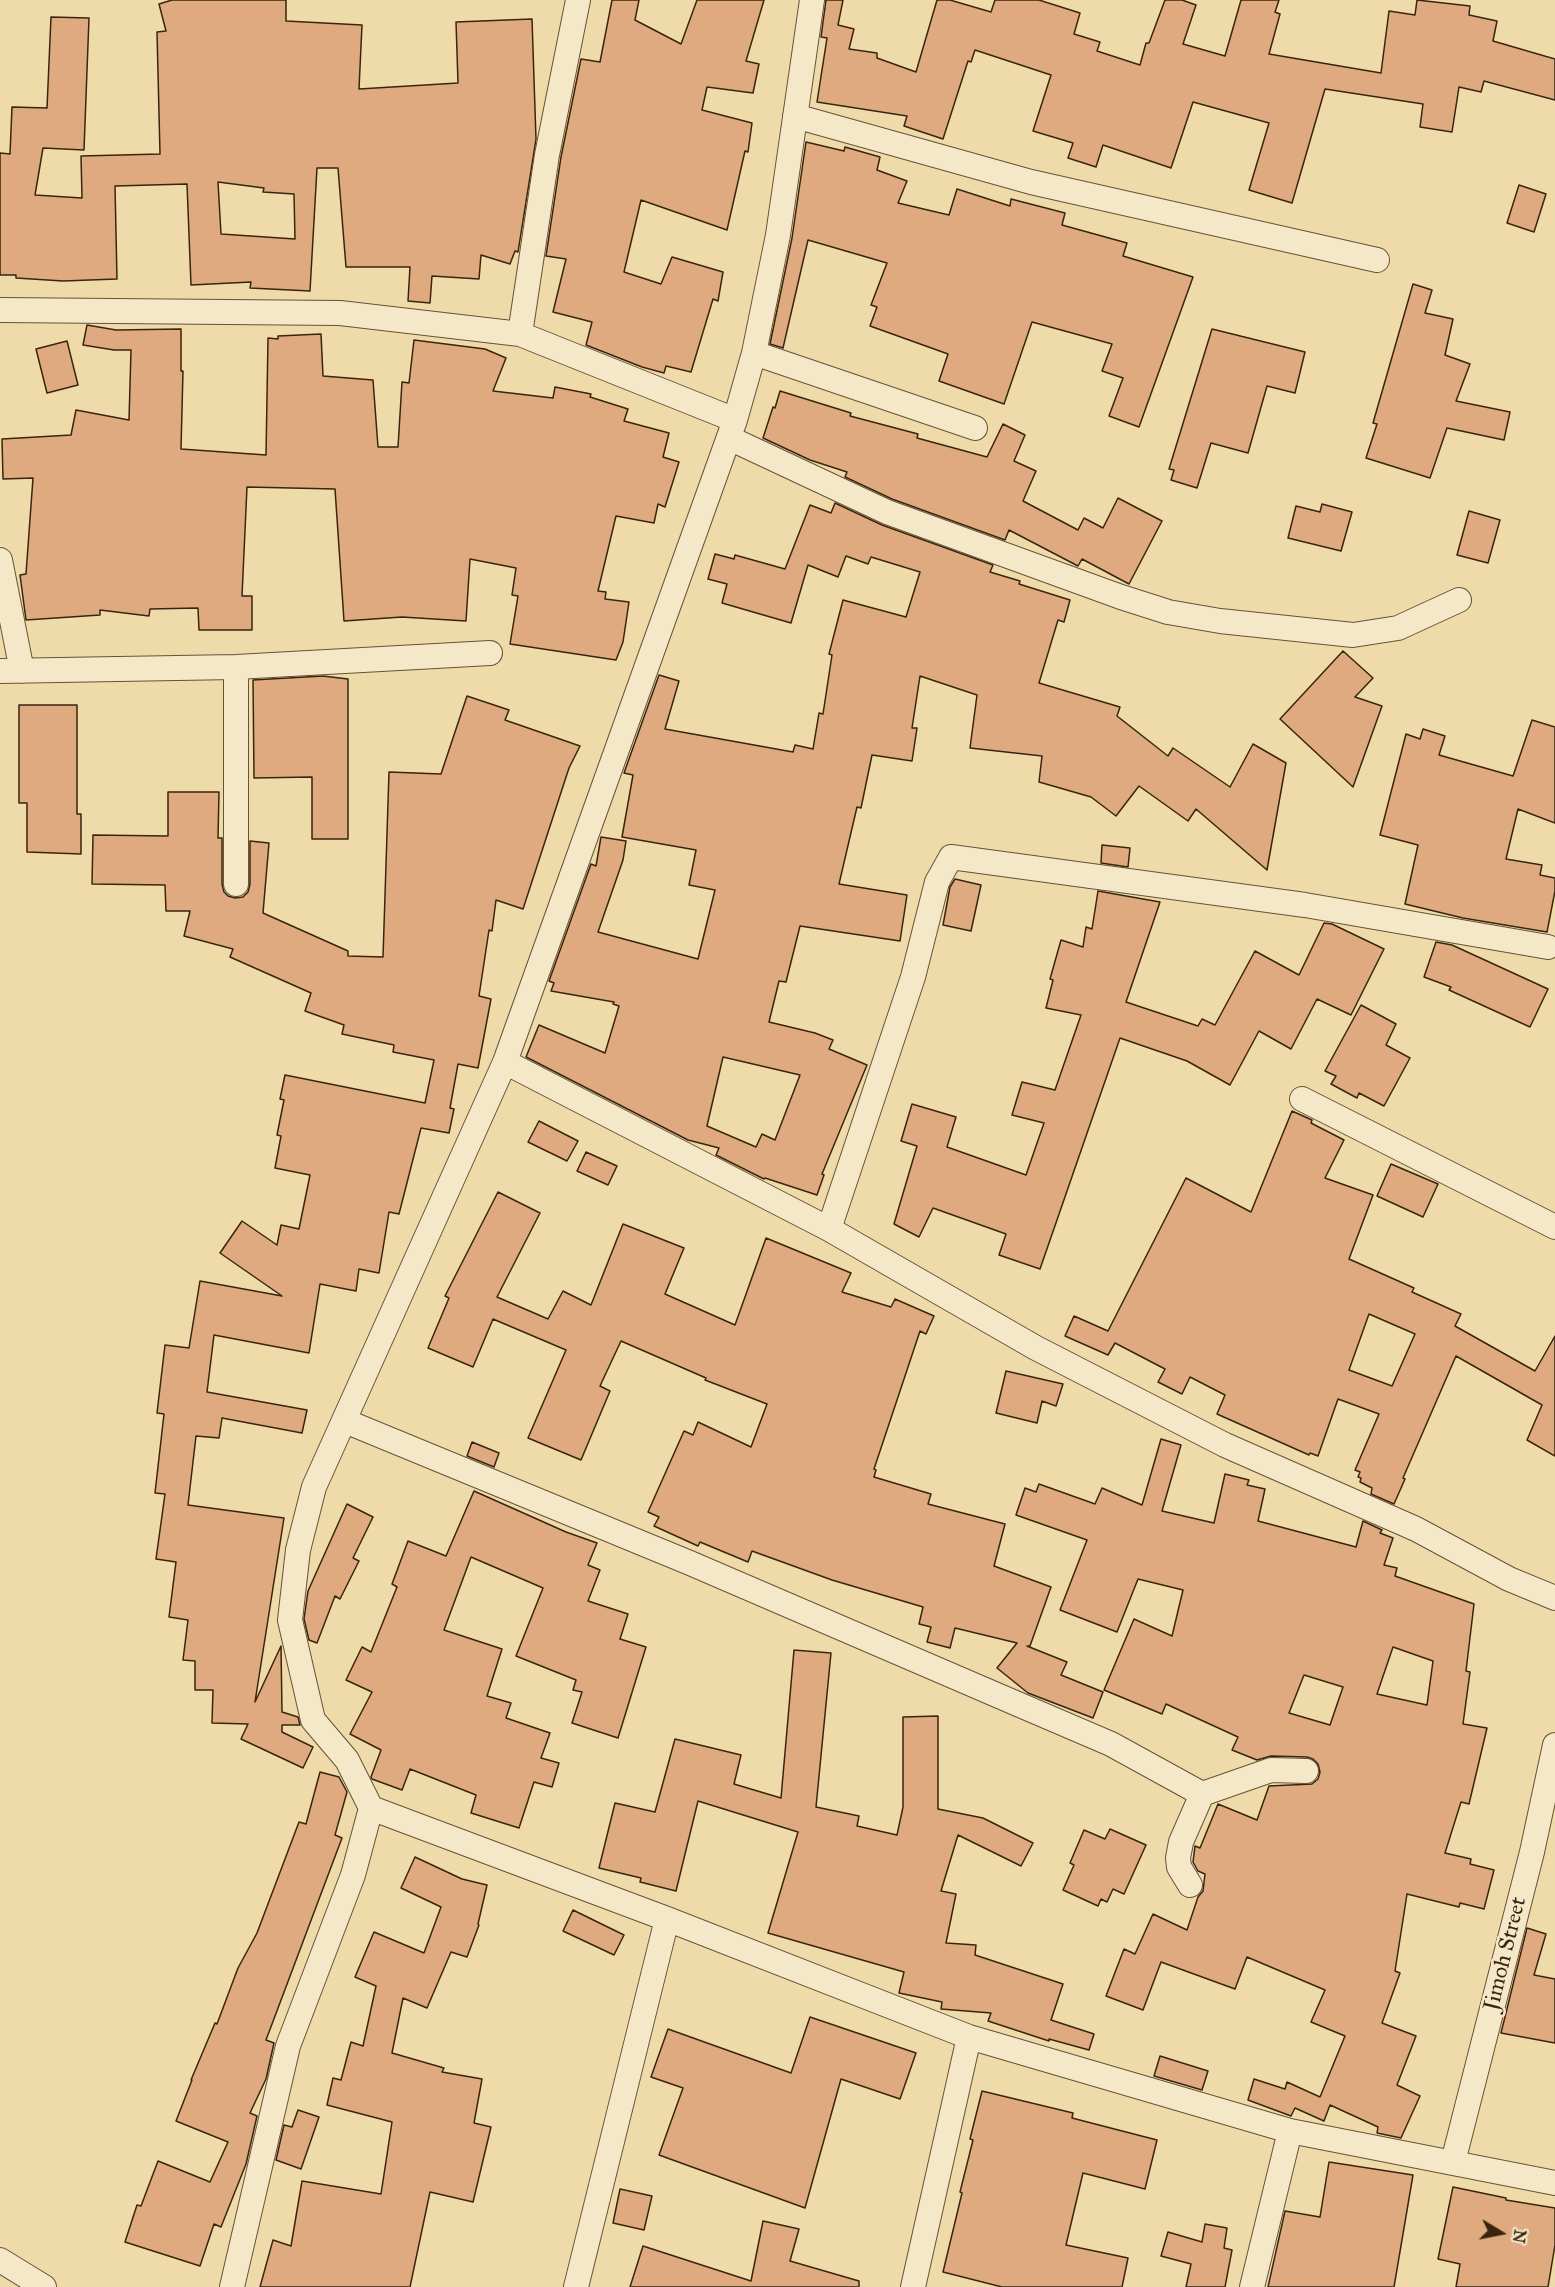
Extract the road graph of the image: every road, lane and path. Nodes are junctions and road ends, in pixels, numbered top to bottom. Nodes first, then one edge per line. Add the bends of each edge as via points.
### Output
1 (578, 0) edge
2 (812, 0) edge
3 (795, 116) junction
4 (1377, 260) dead end
5 (0, 310) edge
6 (520, 334) junction
7 (754, 353) junction
8 (975, 428) dead end
9 (732, 429) junction
10 (0, 560) edge
11 (1459, 600) dead end
12 (489, 653) dead end
13 (236, 667) junction
14 (11, 671) edge
15 (236, 884) dead end
16 (1548, 946) dead end
17 (505, 1062) junction
18 (1302, 1099) dead end
19 (1555, 1227) edge
20 (829, 1229) junction
21 (345, 1421) junction
22 (1555, 1598) edge
23 (1555, 1745) edge
24 (1306, 1771) dead end
25 (1202, 1794) junction
26 (371, 1808) junction
27 (1190, 1886) dead end
28 (667, 1919) junction
29 (969, 2037) junction
30 (1290, 2131) junction
31 (1453, 2162) junction
32 (1555, 2183) edge
33 (0, 2260) edge
34 (44, 2287) edge
35 (231, 2287) edge
36 (576, 2287) edge
37 (913, 2287) edge
38 (1252, 2287) edge

1 - 6 street via 548,155
2 - 3 street
3 - 4 street via 1031,182
3 - 7 street via 778,235
5 - 6 street via 340,313
6 - 9 street
7 - 8 street
7 - 9 street
9 - 11 street via 887,512 1168,612 1353,635 1398,628
9 - 17 street
10 - 14 street
12 - 13 street
13 - 14 street
13 - 15 street
16 - 20 street via 1305,905 951,857 937,882 914,977
17 - 20 street
17 - 21 street
18 - 19 street
20 - 22 street via 1036,1348 1225,1445 1416,1529 1509,1579
21 - 25 street via 690,1563 1111,1744
21 - 26 street via 312,1498 297,1550 291,1620 313,1720 347,1760
23 - 31 street, Jimoh Street via 1532,1852
24 - 25 street via 1271,1770
25 - 27 street via 1178,1858
26 - 28 street
26 - 35 street via 353,1875 288,2046
28 - 29 street
28 - 36 street
29 - 30 street
29 - 37 street
30 - 31 street
30 - 38 street
31 - 32 street
33 - 34 street

